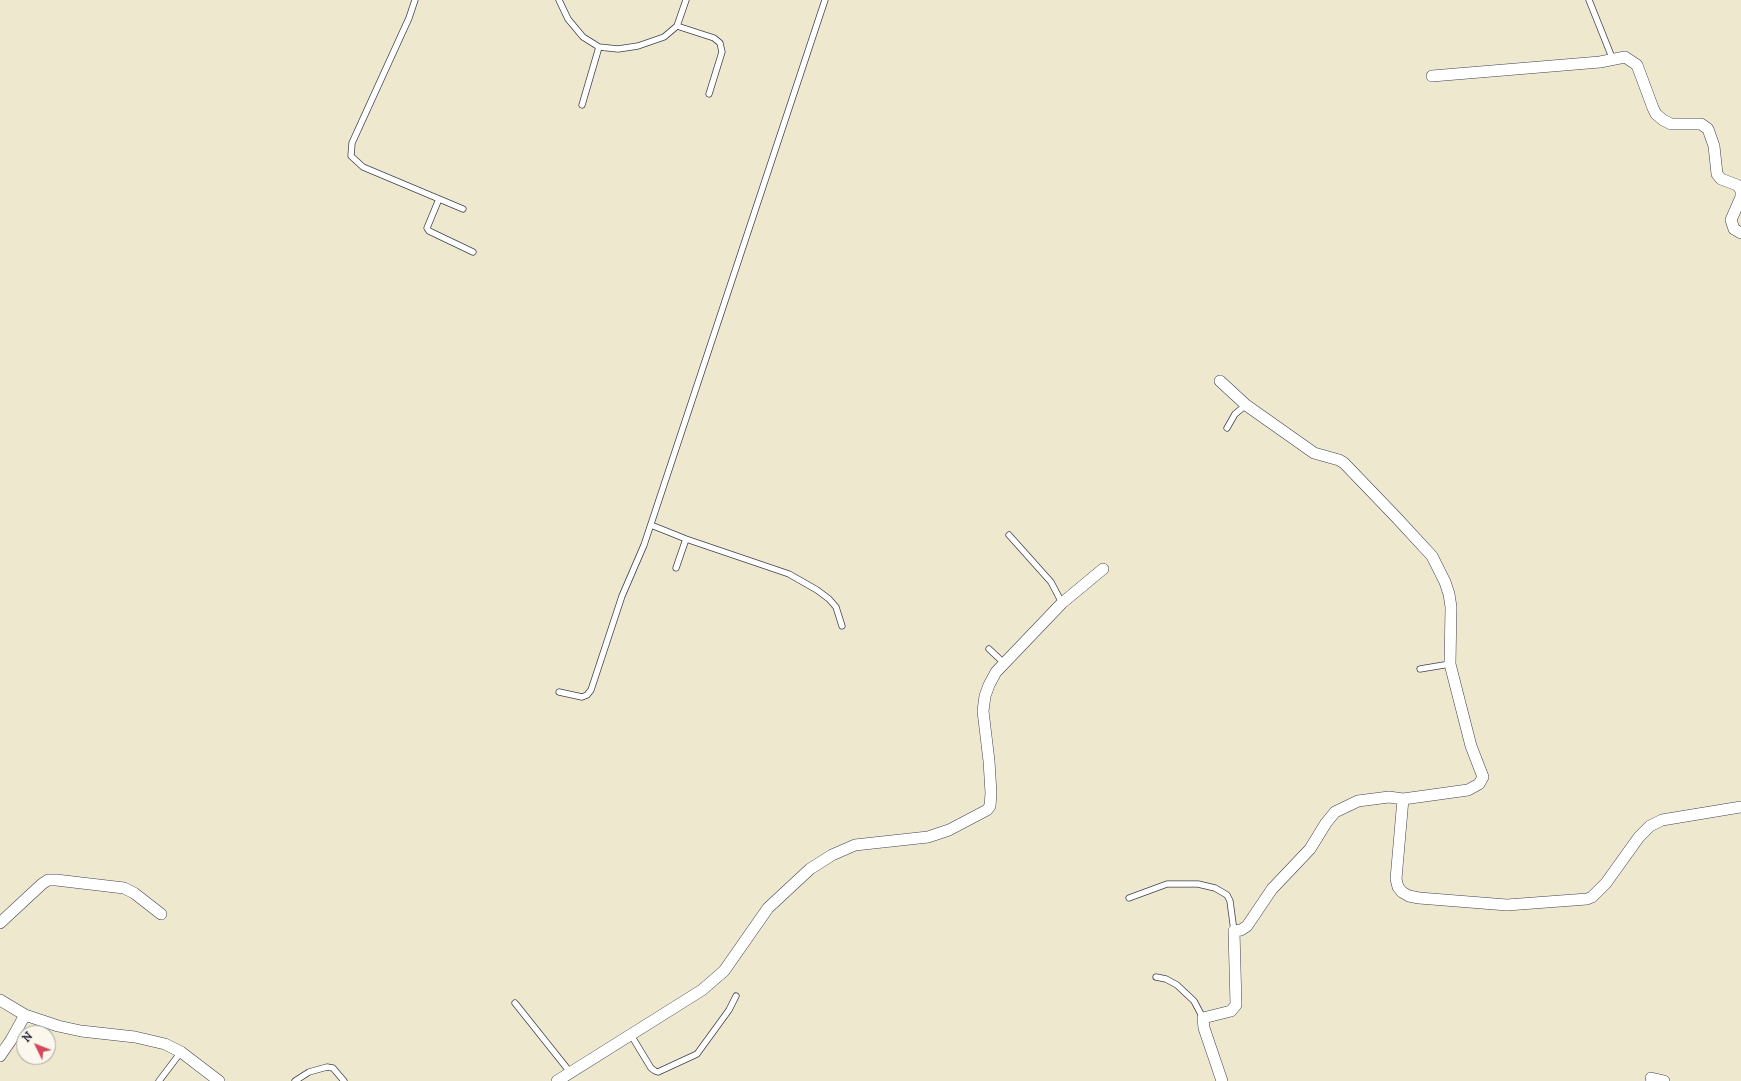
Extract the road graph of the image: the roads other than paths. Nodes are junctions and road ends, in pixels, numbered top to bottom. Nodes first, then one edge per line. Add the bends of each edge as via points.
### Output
1 (415, 0) edge
2 (559, 0) edge
3 (686, 0) edge
4 (825, 0) edge
5 (1589, 0) edge
6 (677, 26) junction
7 (599, 47) junction
8 (1613, 60) junction
9 (1432, 76) dead end
10 (709, 94) dead end
11 (582, 105) dead end
12 (1741, 190) edge
13 (439, 199) junction
14 (463, 210) dead end
15 (1741, 233) edge
16 (473, 252) dead end
17 (1220, 381) dead end
18 (1246, 405) junction
19 (1227, 428) dead end
20 (650, 525) junction
21 (1009, 535) dead end
22 (686, 539) junction
23 (676, 568) dead end
24 (1103, 569) dead end
25 (1062, 603) junction
26 (842, 626) dead end
27 (989, 649) dead end
28 (1004, 663) junction
29 (1450, 664) junction
30 (1420, 669) dead end
31 (559, 692) dead end
32 (1403, 799) junction
33 (1741, 807) edge
34 (1129, 898) dead end
35 (161, 914) dead end
36 (0, 923) edge
37 (1234, 931) junction
38 (1156, 976) dead end
39 (736, 996) dead end
40 (0, 1000) edge
41 (515, 1003) dead end
42 (24, 1015) junction
43 (1203, 1018) junction
44 (631, 1035) junction
45 (181, 1052) junction
46 (0, 1056) edge
47 (570, 1072) junction
48 (1651, 1078) dead end
49 (159, 1081) edge
50 (219, 1081) edge
51 (295, 1081) edge
52 (344, 1081) edge
53 (557, 1081) edge
54 (1222, 1081) edge
55 (1664, 1081) edge

1 - 13 lane via 352,143 351,156 363,167
2 - 7 lane via 568,19 583,38
3 - 6 lane
4 - 20 lane
5 - 8 lane
6 - 7 lane via 664,37 638,46 618,49
6 - 10 lane via 714,38 720,43 722,52
7 - 11 lane
8 - 9 street
8 - 12 street via 1625,57 1637,65 1653,108 1663,120 1671,124 1702,124 1708,129 1714,146 1717,174
12 - 15 street via 1731,224
13 - 14 lane
13 - 16 lane via 427,228
17 - 18 street
18 - 19 lane via 1235,414
18 - 29 street via 1314,453 1344,463 1432,556 1446,582 1449,594
20 - 22 lane
20 - 31 lane via 622,596 591,690 582,698
21 - 25 lane via 1051,582
22 - 23 lane
22 - 26 lane via 800,580 829,599 836,607
24 - 25 street
25 - 28 street
27 - 28 lane
28 - 44 street via 996,672 985,696 984,723 990,761 991,793 990,806 987,810 949,830 928,837 855,845 832,855 810,869 768,908 724,970 713,981
29 - 30 lane
29 - 32 street via 1471,746 1482,773 1482,781 1476,788 1468,790
32 - 33 street via 1396,879 1402,892 1420,898 1507,905 1592,897 1650,826 1662,820
32 - 37 street via 1389,797 1358,801 1335,812 1310,849 1272,889 1247,926
34 - 37 lane via 1167,884 1198,884 1214,888 1227,895 1230,901
35 - 36 street via 124,888 48,880
37 - 43 street via 1236,1005 1231,1011
38 - 43 lane via 1177,985 1194,1001
39 - 44 lane via 729,1010 697,1054 658,1072 651,1068
40 - 42 street
41 - 47 lane
42 - 45 street via 80,1031 135,1037 165,1044
42 - 46 street via 12,1040
43 - 54 street
44 - 47 street
45 - 49 lane
45 - 50 street
47 - 53 street
48 - 55 street
51 - 52 lane via 309,1072 327,1067 333,1068

